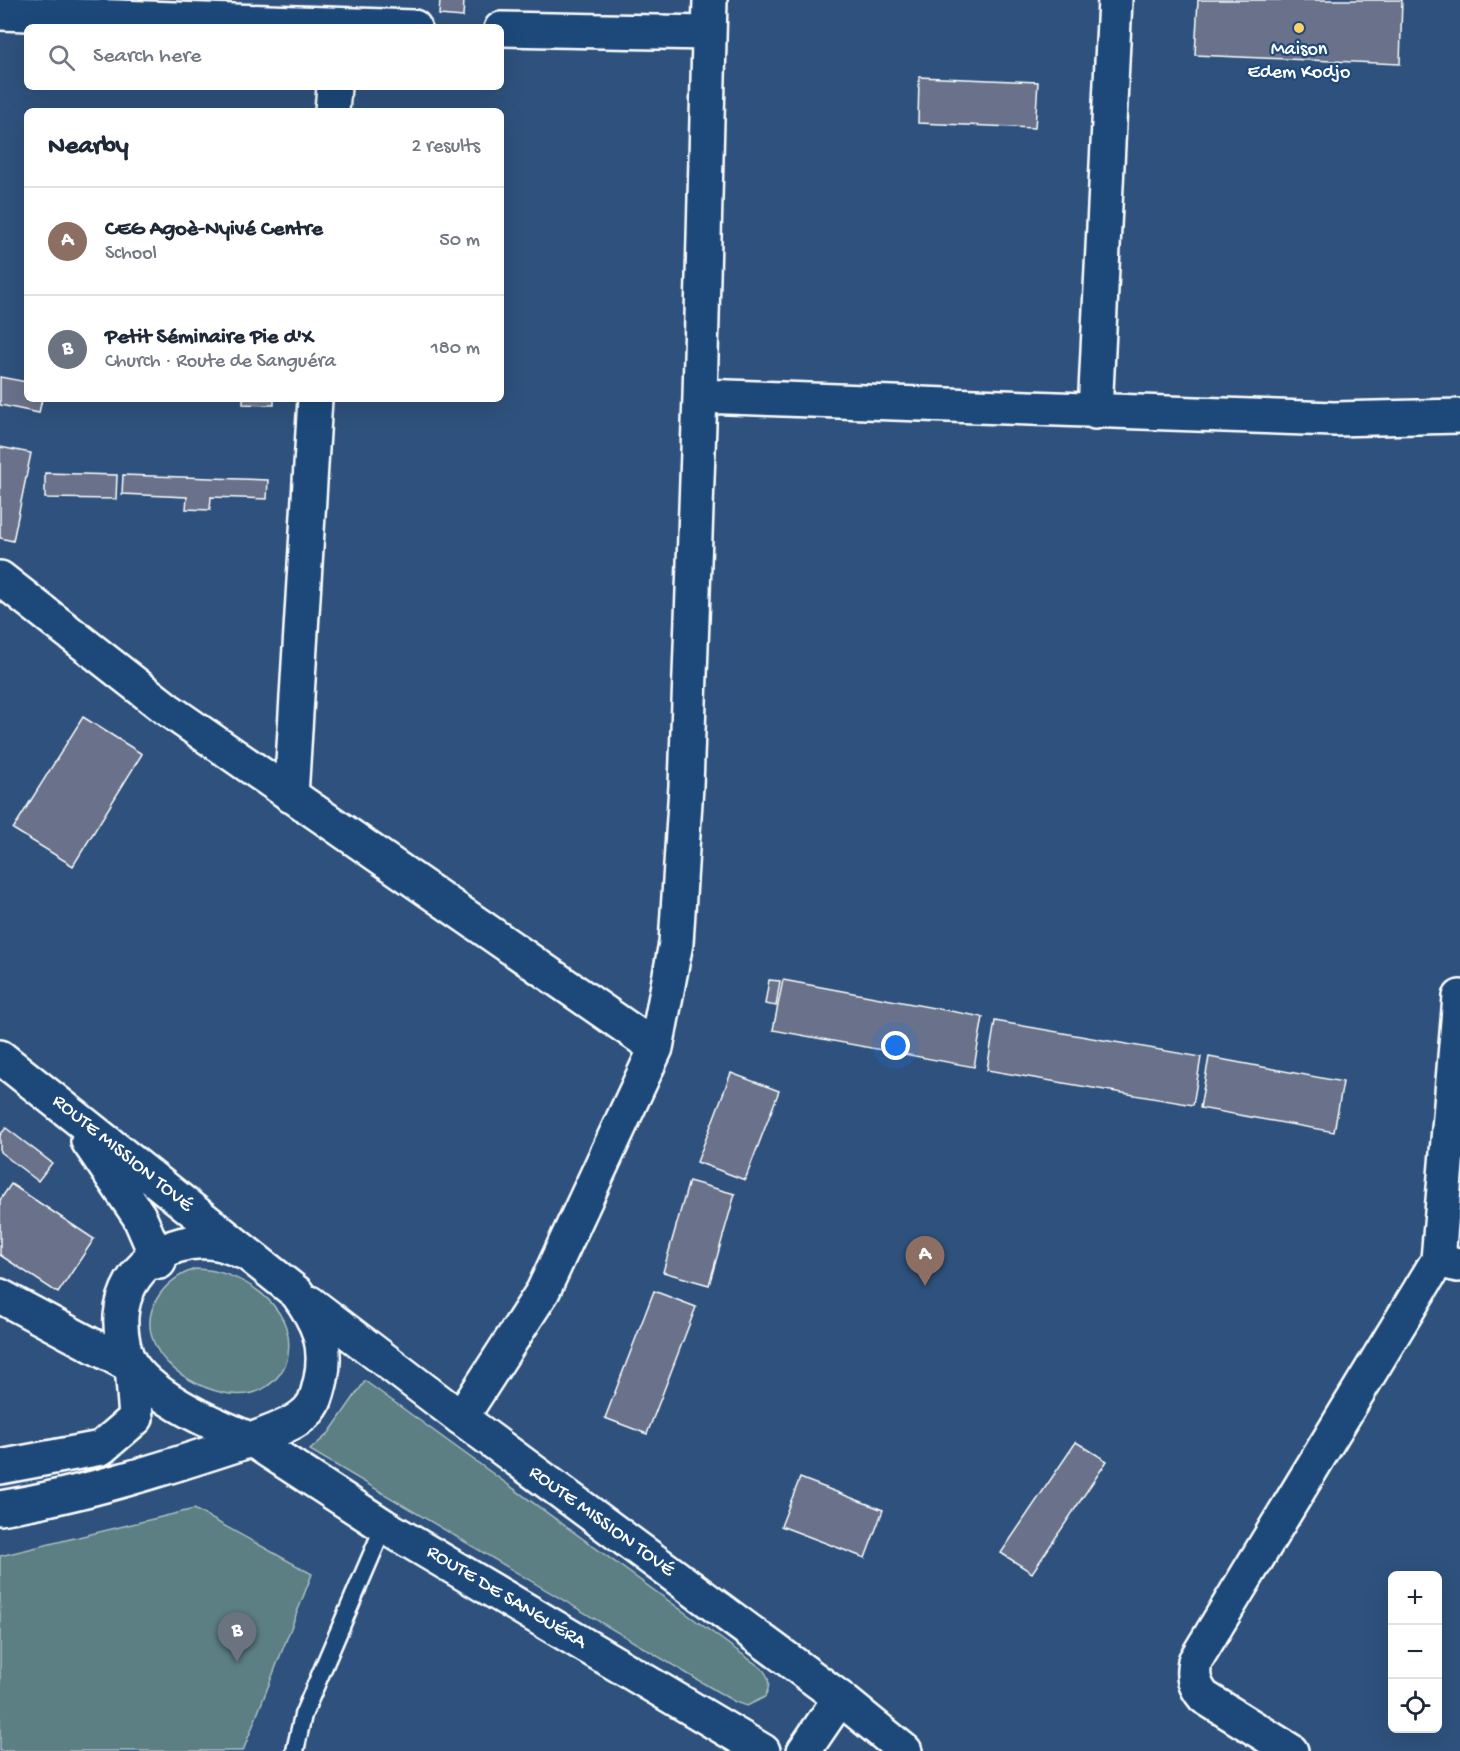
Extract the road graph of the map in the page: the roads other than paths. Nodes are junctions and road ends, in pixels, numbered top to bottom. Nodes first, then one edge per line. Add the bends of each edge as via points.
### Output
1 (710, 0) edge
2 (1115, 0) edge
3 (0, 13) edge
4 (286, 24) edge
5 (504, 29) edge
6 (708, 33) junction
7 (334, 90) edge
8 (332, 108) edge
9 (700, 396) junction
10 (315, 402) edge
11 (1095, 412) junction
12 (1460, 416) edge
13 (0, 579) edge
14 (291, 796) junction
15 (1460, 997) edge
16 (656, 1048) junction
17 (0, 1057) edge
18 (63, 1105) junction
19 (243, 1252) junction
20 (147, 1262) junction
21 (1449, 1263) edge
22 (0, 1290) edge
23 (297, 1293) junction
24 (0, 1296) edge
25 (122, 1303) junction
26 (133, 1367) junction
27 (461, 1419) junction
28 (252, 1440) junction
29 (0, 1467) edge
30 (0, 1508) edge
31 (384, 1526) junction
32 (840, 1698) junction
33 (295, 1751) edge
34 (764, 1751) edge
35 (804, 1751) edge
36 (904, 1751) edge
37 (1291, 1751) edge

1 - 6 street
2 - 11 street
3 - 4 street
5 - 6 street
6 - 9 street
7 - 8 street
9 - 11 street
9 - 16 street via 677,932
10 - 14 street
11 - 12 street via 1334,418
13 - 14 street via 167,709
14 - 16 street
15 - 21 street
16 - 27 street via 543,1291
17 - 18 street, ROUTE MISSION TOVÉ
18 - 19 street, ROUTE MISSION TOVÉ
18 - 20 street via 139,1216 159,1262
19 - 20 street via 219,1243 194,1242 169,1248
19 - 23 street, ROUTE MISSION TOVÉ
20 - 25 street
21 - 37 street via 1195,1661 1194,1681 1204,1697
22 - 25 street via 72,1315 117,1324
23 - 27 street, ROUTE MISSION TOVÉ
23 - 28 street via 322,1334 325,1360 320,1384 312,1406 300,1416
24 - 26 street
25 - 26 street via 120,1330
26 - 28 street, ROUTE DE SANGUÉRA via 159,1393
26 - 29 street via 136,1419 122,1433 101,1448
27 - 32 street, ROUTE MISSION TOVÉ
28 - 30 street via 144,1474
28 - 31 street, ROUTE DE SANGUÉRA
31 - 33 lane via 303,1715
31 - 34 street, ROUTE DE SANGUÉRA
32 - 35 street
32 - 36 street, ROUTE MISSION TOVÉ

